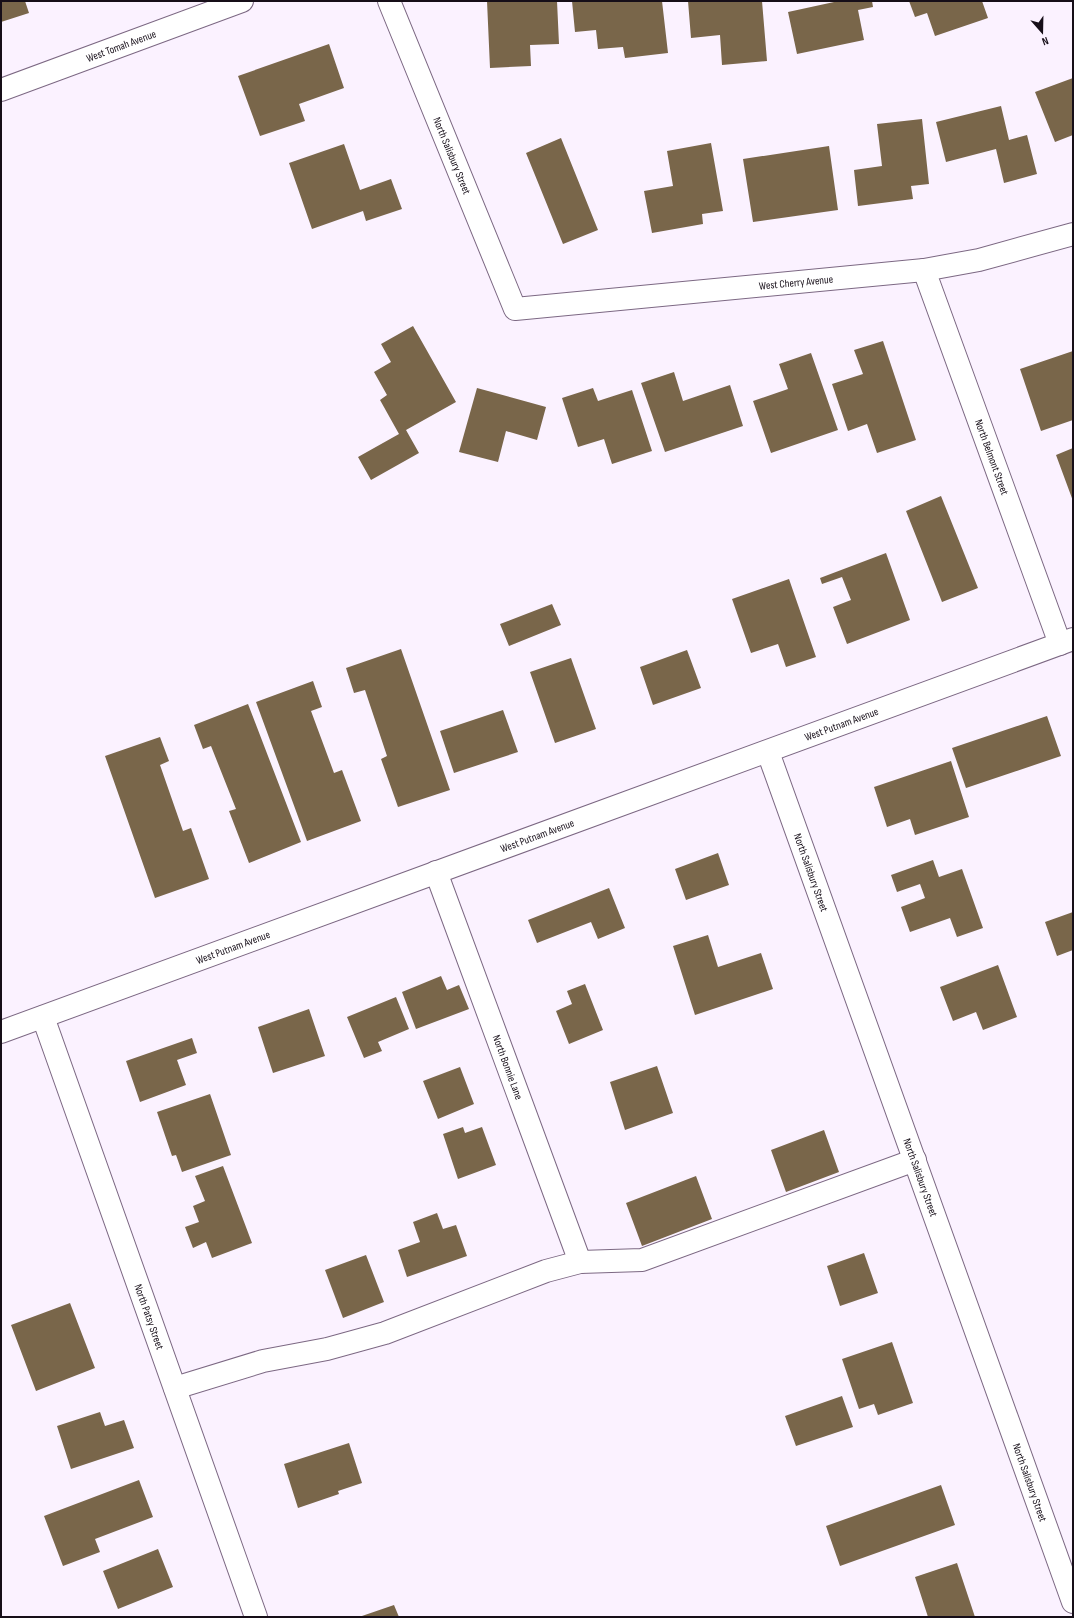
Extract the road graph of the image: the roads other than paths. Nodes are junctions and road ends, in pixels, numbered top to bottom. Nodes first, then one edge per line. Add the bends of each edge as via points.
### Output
1 (242, 1) edge
2 (389, 1) edge
3 (1, 90) edge
4 (1073, 234) edge
5 (924, 270) junction
6 (515, 309) joint
7 (1066, 641) edge
8 (768, 752) junction
9 (436, 872) junction
10 (43, 1017) junction
11 (1, 1032) edge
12 (915, 1160) junction
13 (580, 1262) junction
14 (175, 1388) junction
15 (1073, 1602) edge
16 (256, 1617) edge

1 - 3 street, West Tomah Avenue
2 - 6 street, North Salisbury Street
4 - 5 street, West Cherry Avenue via 979,260
5 - 6 street, West Cherry Avenue
5 - 7 street, North Belmont Street
7 - 8 street, West Putnam Avenue
8 - 9 street, West Putnam Avenue
8 - 12 street, North Salisbury Street
9 - 10 street, West Putnam Avenue
9 - 13 street, North Bonnie Lane
10 - 11 street, West Putnam Avenue
10 - 14 street, North Patsy Street
12 - 13 street via 642,1260
12 - 15 street, North Salisbury Street
13 - 14 street via 546,1271 385,1333 327,1350 263,1361
14 - 16 street, North Patsy Street

